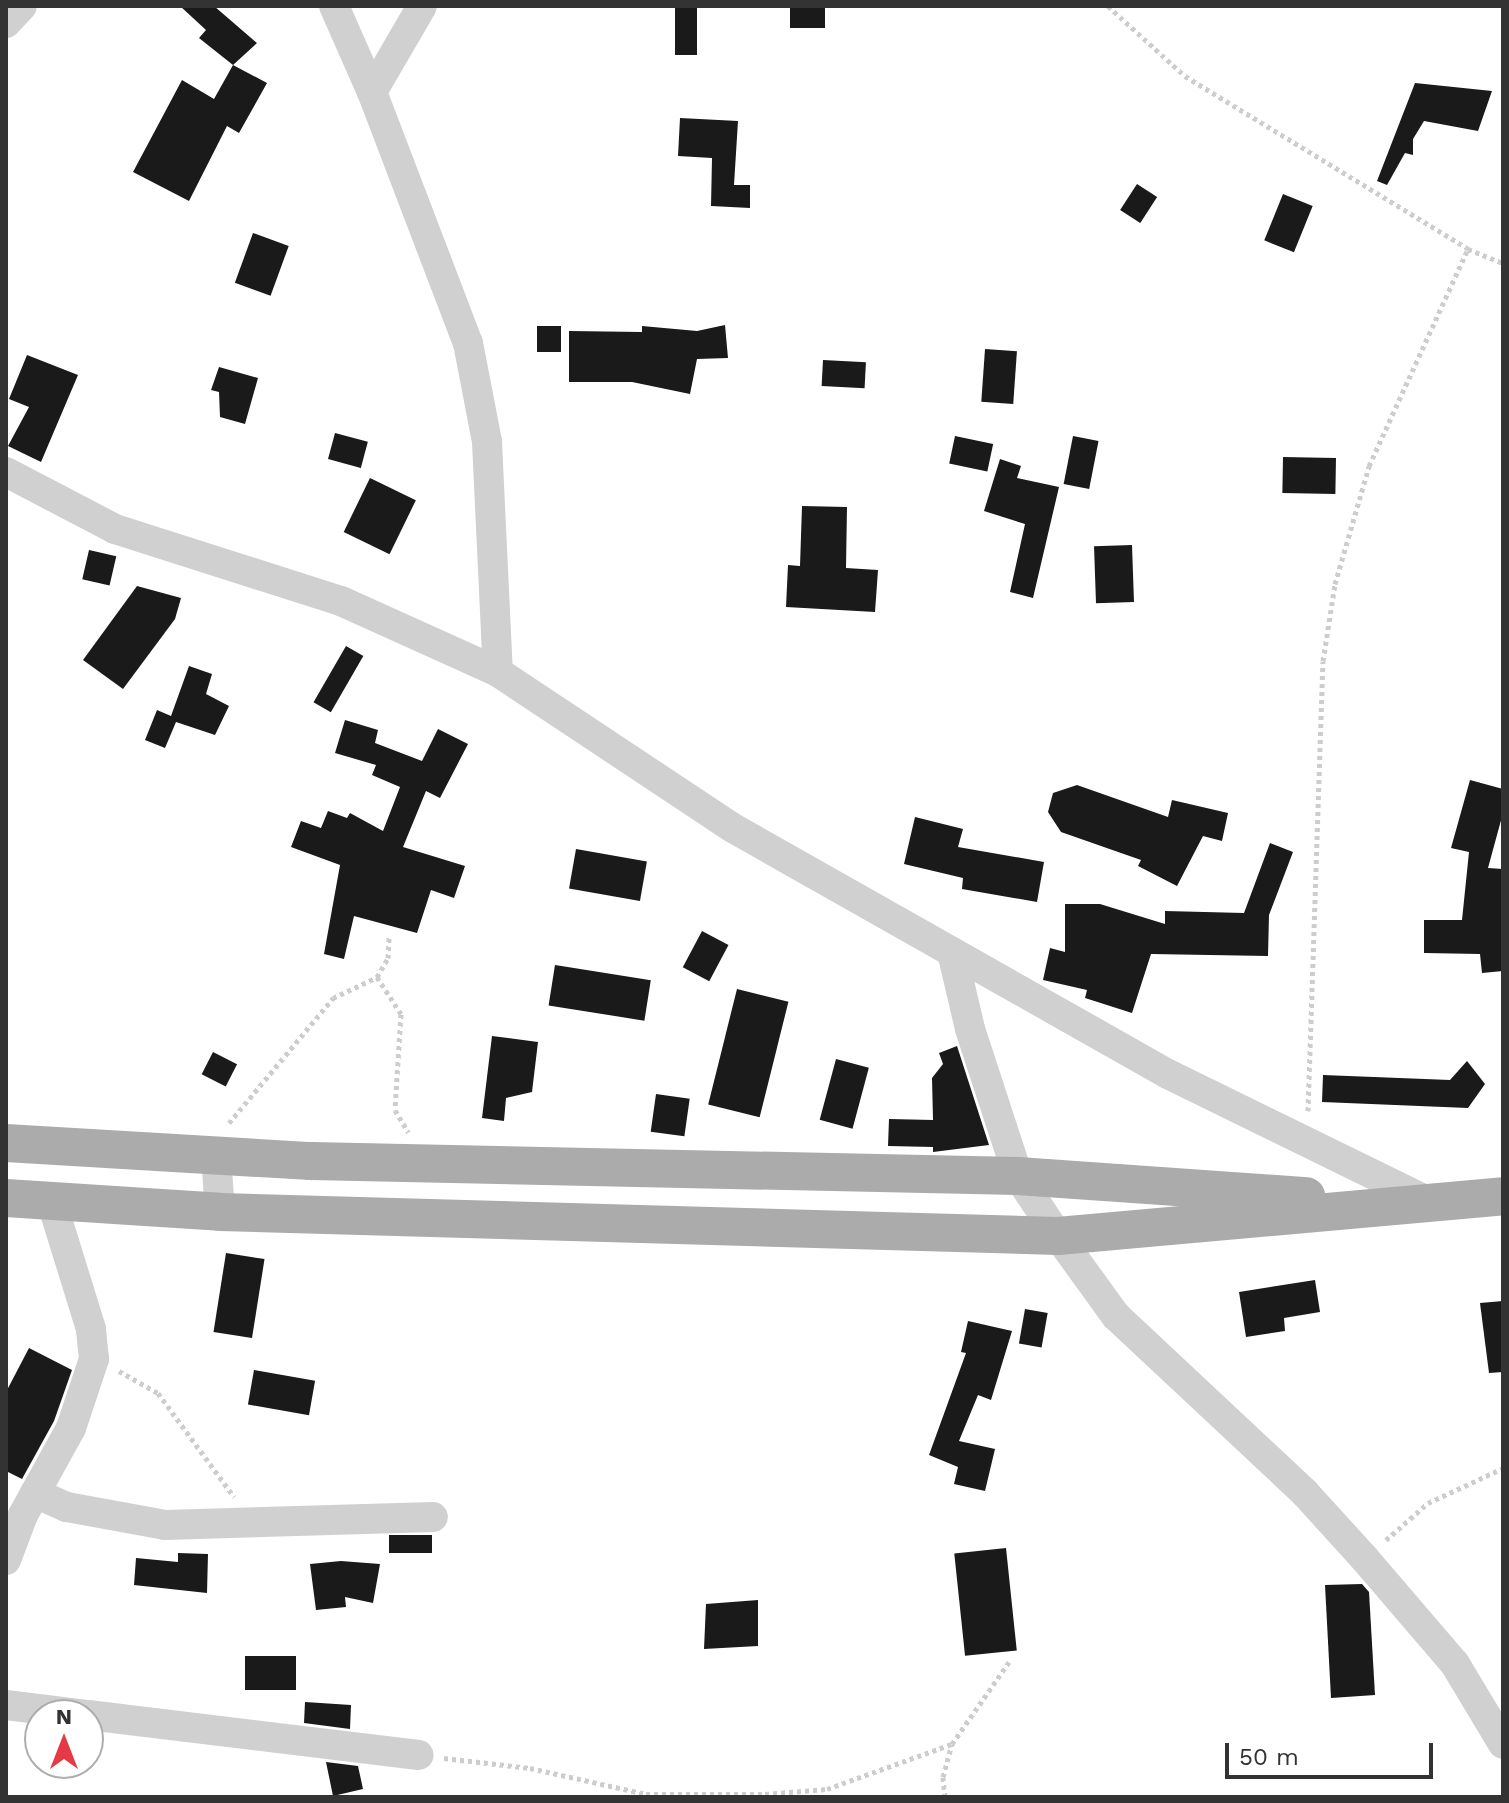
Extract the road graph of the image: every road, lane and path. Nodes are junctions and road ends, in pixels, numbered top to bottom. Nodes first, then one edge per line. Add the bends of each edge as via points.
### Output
1 (22, 6) edge
2 (334, 6) edge
3 (422, 6) edge
4 (1108, 6) edge
5 (6, 23) edge
6 (372, 92) junction
7 (1468, 249) junction
8 (1503, 263) edge
9 (6, 472) edge
10 (498, 672) junction
11 (389, 936) dead end
12 (952, 952) junction
13 (377, 977) junction
14 (414, 1140) dead end
15 (1307, 1140) junction
16 (6, 1143) edge
17 (201, 1154) junction
18 (1018, 1176) junction
19 (1503, 1196) edge
20 (6, 1198) edge
21 (51, 1200) junction
22 (1433, 1204) junction
23 (220, 1212) junction
24 (1058, 1236) junction
25 (94, 1359) junction
26 (1503, 1468) edge
27 (35, 1493) junction
28 (433, 1517) dead end
29 (250, 1522) junction
30 (1365, 1559) junction
31 (6, 1560) edge
32 (1009, 1662) dead end
33 (104, 1717) edge
34 (952, 1744) junction
35 (1503, 1744) edge
36 (419, 1755) joint
37 (732, 1796) edge
38 (945, 1797) edge

1 - 5 street
2 - 6 street
3 - 6 street
4 - 7 path via 1185,76
6 - 10 street via 468,343 487,442
7 - 8 path
7 - 15 path via 1369,466 1335,584 1323,661
9 - 10 street via 115,529 341,601
10 - 12 street via 733,828
11 - 13 path via 388,958
12 - 15 street via 1168,1074
12 - 18 street via 970,1029
13 - 14 path via 401,1014 395,1110
13 - 17 path via 333,998
15 - 22 street
16 - 17 main road
17 - 18 main road
17 - 23 street
18 - 22 main road
18 - 24 street
19 - 22 main road
20 - 21 main road
21 - 23 main road
21 - 25 street via 91,1329
22 - 24 main road
23 - 24 main road
24 - 30 street via 1116,1316 1305,1493
25 - 27 street via 71,1428
25 - 29 path via 158,1393
26 - 30 path via 1428,1503
27 - 29 street via 67,1507 136,1521
27 - 31 street
28 - 29 street
30 - 35 street via 1455,1664
32 - 34 path
33 - 36 street
34 - 37 path via 827,1789
34 - 38 path via 943,1777
36 - 37 path via 530,1768 646,1794

